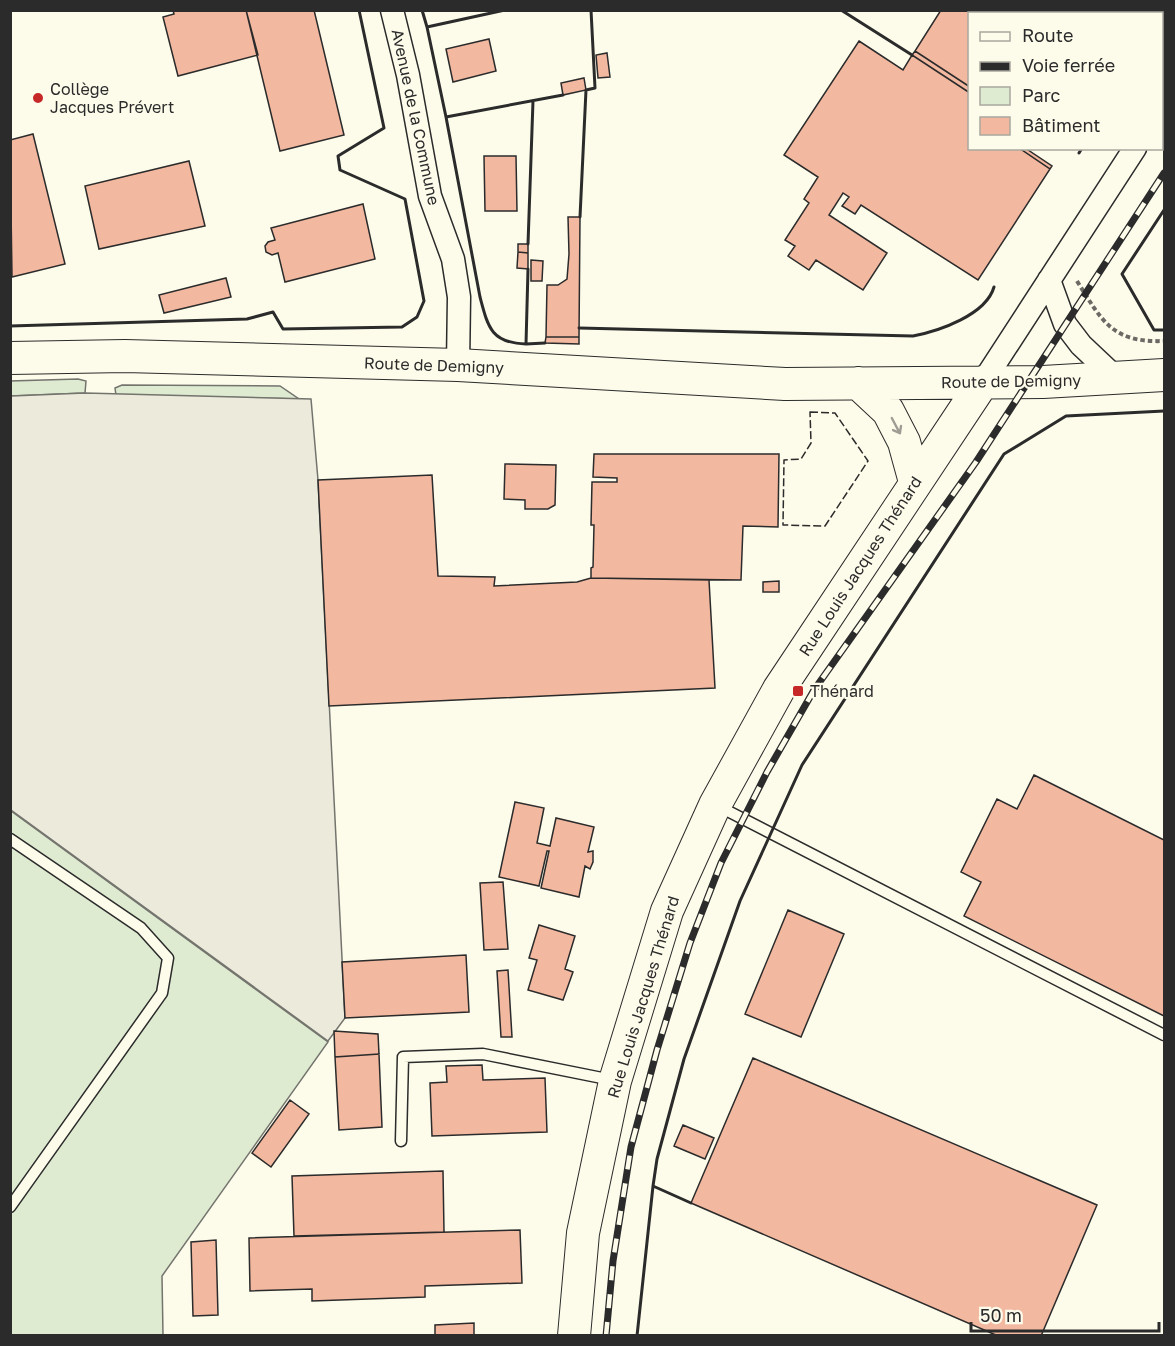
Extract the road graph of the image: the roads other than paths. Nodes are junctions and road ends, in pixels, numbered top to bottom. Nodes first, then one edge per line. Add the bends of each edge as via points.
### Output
1 (392, 10) edge
2 (1134, 150) edge
3 (1055, 272) junction
4 (10, 358) edge
5 (458, 365) junction
6 (1164, 375) edge
7 (1116, 378) junction
8 (982, 382) junction
9 (858, 383) junction
10 (915, 482) junction
11 (715, 805) junction
12 (10, 839) edge
13 (1164, 1035) edge
14 (615, 1081) junction
15 (402, 1141) dead end
16 (10, 1207) edge
17 (573, 1335) edge

1 - 5 street, Avenue de la Commune via 430,196 453,259 459,297
2 - 3 street
3 - 7 street via 1065,324
3 - 8 street
4 - 5 main road, Route de Demigny via 125,356
5 - 9 main road, Route de Demigny via 785,384
6 - 7 main road, Route de Demigny
7 - 8 main road, Route de Demigny
8 - 9 main road, Route de Demigny
8 - 10 main road, Rue Louis Jacques Thénard
9 -> 10 main road via 888,411 904,442
10 - 11 main road, Rue Louis Jacques Thénard via 779,688
11 - 13 lane
11 - 14 main road, Rue Louis Jacques Thénard via 667,911
12 - 16 lane via 141,928 168,958 162,993
14 - 15 lane via 483,1054 403,1057
14 - 17 main road, Rue Louis Jacques Thénard via 583,1233

